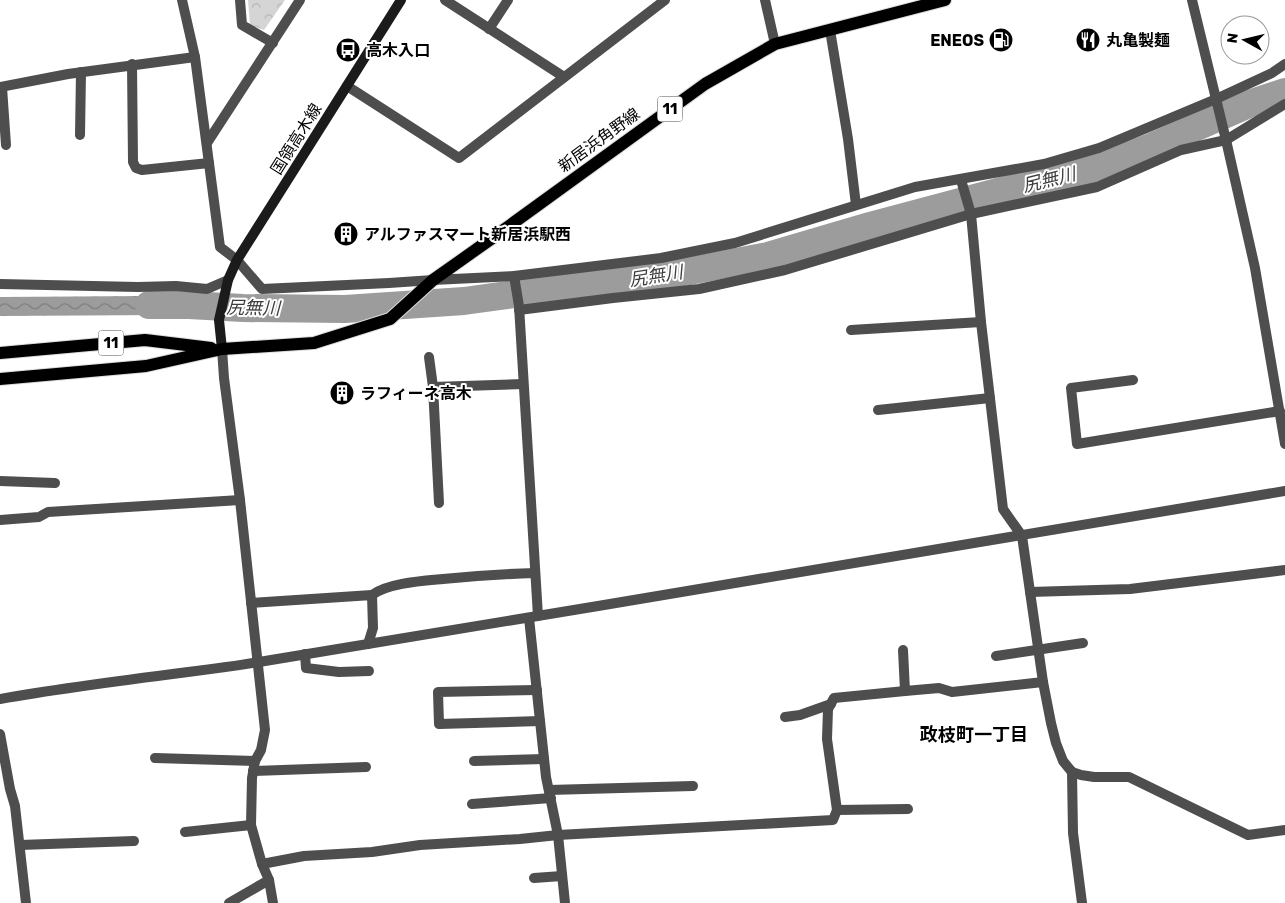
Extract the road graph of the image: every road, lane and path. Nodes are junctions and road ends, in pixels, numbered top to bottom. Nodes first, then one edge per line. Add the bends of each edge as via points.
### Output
1 (182, 0) edge
2 (240, 0) edge
3 (300, 0) edge
4 (402, 0) edge
5 (445, 0) edge
6 (508, 0) edge
7 (765, 0) edge
8 (945, 0) edge
9 (1192, 0) edge
10 (661, 1) edge
11 (489, 28) junction
12 (830, 30) junction
13 (273, 43) junction
14 (775, 44) junction
15 (195, 57) junction
16 (132, 64) junction
17 (1285, 64) edge
18 (81, 72) junction
19 (564, 77) junction
20 (347, 86) junction
21 (1, 87) edge
22 (1216, 101) junction
23 (1285, 104) edge
24 (80, 135) dead end
25 (1225, 136) junction
26 (207, 143) junction
27 (6, 145) dead end
28 (209, 163) junction
29 (962, 182) junction
30 (856, 206) junction
31 (970, 212) junction
32 (237, 260) junction
33 (228, 280) junction
34 (515, 280) junction
35 (430, 283) junction
36 (0, 284) edge
37 (519, 308) junction
38 (981, 322) junction
39 (851, 330) dead end
40 (222, 349) junction
41 (0, 353) edge
42 (429, 357) dead end
43 (0, 379) edge
44 (1134, 380) dead end
45 (523, 384) junction
46 (433, 387) junction
47 (990, 398) junction
48 (878, 410) dead end
49 (1280, 411) junction
50 (1285, 444) edge
51 (0, 481) edge
52 (55, 483) dead end
53 (1285, 491) edge
54 (240, 500) junction
55 (439, 503) dead end
56 (0, 520) edge
57 (1022, 536) junction
58 (1285, 570) edge
59 (535, 572) junction
60 (1030, 592) junction
61 (372, 595) junction
62 (251, 603) junction
63 (533, 617) junction
64 (1084, 643) dead end
65 (368, 644) junction
66 (903, 650) dead end
67 (1038, 650) junction
68 (305, 654) junction
69 (996, 656) dead end
70 (257, 663) junction
71 (369, 672) dead end
72 (1043, 682) junction
73 (537, 690) junction
74 (905, 690) junction
75 (0, 699) edge
76 (831, 704) junction
77 (785, 717) dead end
78 (540, 721) junction
79 (0, 734) edge
80 (155, 758) dead end
81 (544, 758) junction
82 (474, 761) dead end
83 (254, 766) junction
84 (366, 767) dead end
85 (1072, 772) junction
86 (693, 786) dead end
87 (5, 789) edge
88 (550, 794) junction
89 (472, 804) dead end
90 (908, 809) dead end
91 (836, 810) junction
92 (251, 825) junction
93 (1285, 830) edge
94 (185, 832) dead end
95 (558, 835) junction
96 (134, 841) dead end
97 (20, 845) junction
98 (262, 864) junction
99 (562, 876) junction
100 (534, 878) dead end
101 (269, 880) junction
102 (26, 903) edge
103 (229, 903) edge
104 (274, 903) edge
105 (566, 903) edge
106 (1082, 903) edge

1 - 15 street
2 - 13 street via 242,26
3 - 13 street
4 - 20 main road, 国領高木線
5 - 11 street
6 - 11 street
7 - 14 street
8 - 12 main road, 新居浜角野線 / 11
9 - 22 street
10 - 19 street
11 - 19 street
12 - 14 main road, 新居浜角野線 / 11
12 - 30 street
13 - 26 street
14 - 35 main road, 新居浜角野線 / 11 via 705,84
15 - 16 street
15 - 26 street
16 - 18 street
16 - 28 street via 133,162 136,168
17 - 22 street
18 - 21 street
18 - 24 street
19 - 20 street via 459,158
20 - 32 main road, 国領高木線
21 - 27 street
22 - 25 street
22 - 29 street via 1099,148
23 - 25 street
25 - 31 street via 1181,150 1097,187
25 - 49 street via 1255,268
26 - 28 street
28 - 32 street via 220,247
29 - 30 street via 915,187
29 - 31 street
30 - 34 street via 735,243 661,258
31 - 37 street via 785,270 699,290
31 - 38 street
32 - 33 main road, 国領高木線
32 - 35 street via 262,289
33 - 36 street via 207,289
33 - 40 main road, 国領高木線 via 219,320
34 - 35 street
34 - 37 street
35 - 40 main road, 11 via 390,319 314,343
37 - 45 street
38 - 39 street
38 - 47 street
40 - 41 main road, 11 via 145,340
40 - 43 main road, 11 via 146,366
40 - 54 street
42 - 46 street
44 - 49 street via 1071,388 1077,444
45 - 46 street
45 - 59 street
46 - 55 street
47 - 48 street
47 - 57 street via 1003,509
49 - 50 street
51 - 52 street
53 - 57 street
54 - 56 street via 48,512 39,517
54 - 62 street
57 - 60 street
57 - 63 street
58 - 60 street via 1130,588
59 - 61 street via 407,583
59 - 63 street
60 - 67 street
61 - 62 street
61 - 65 street via 373,628
62 - 70 street
63 - 65 street
63 - 73 street
64 - 67 street
65 - 68 street
66 - 74 street
67 - 69 street
67 - 72 street
68 - 70 street
68 - 71 street via 306,668
70 - 75 street
70 - 83 street via 264,730
72 - 74 street via 952,692 939,688
72 - 85 street via 1056,743 1063,761
73 - 78 street
73 - 78 street via 438,692 439,724
74 - 76 street via 834,698
76 - 77 street
76 - 91 street via 827,738
78 - 81 street
79 - 87 street
80 - 83 street
81 - 82 street
81 - 88 street
83 - 84 street
83 - 92 street
85 - 93 street via 1094,777 1129,776 1248,835
85 - 106 street via 1073,833
86 - 88 street
87 - 97 street via 15,806
88 - 89 street
88 - 95 street
90 - 91 street
91 - 95 street via 833,820
92 - 94 street
92 - 98 street
95 - 98 street via 304,856
95 - 99 street
96 - 97 street
97 - 102 street
98 - 101 street
99 - 100 street
99 - 105 street
101 - 103 street
101 - 104 street

